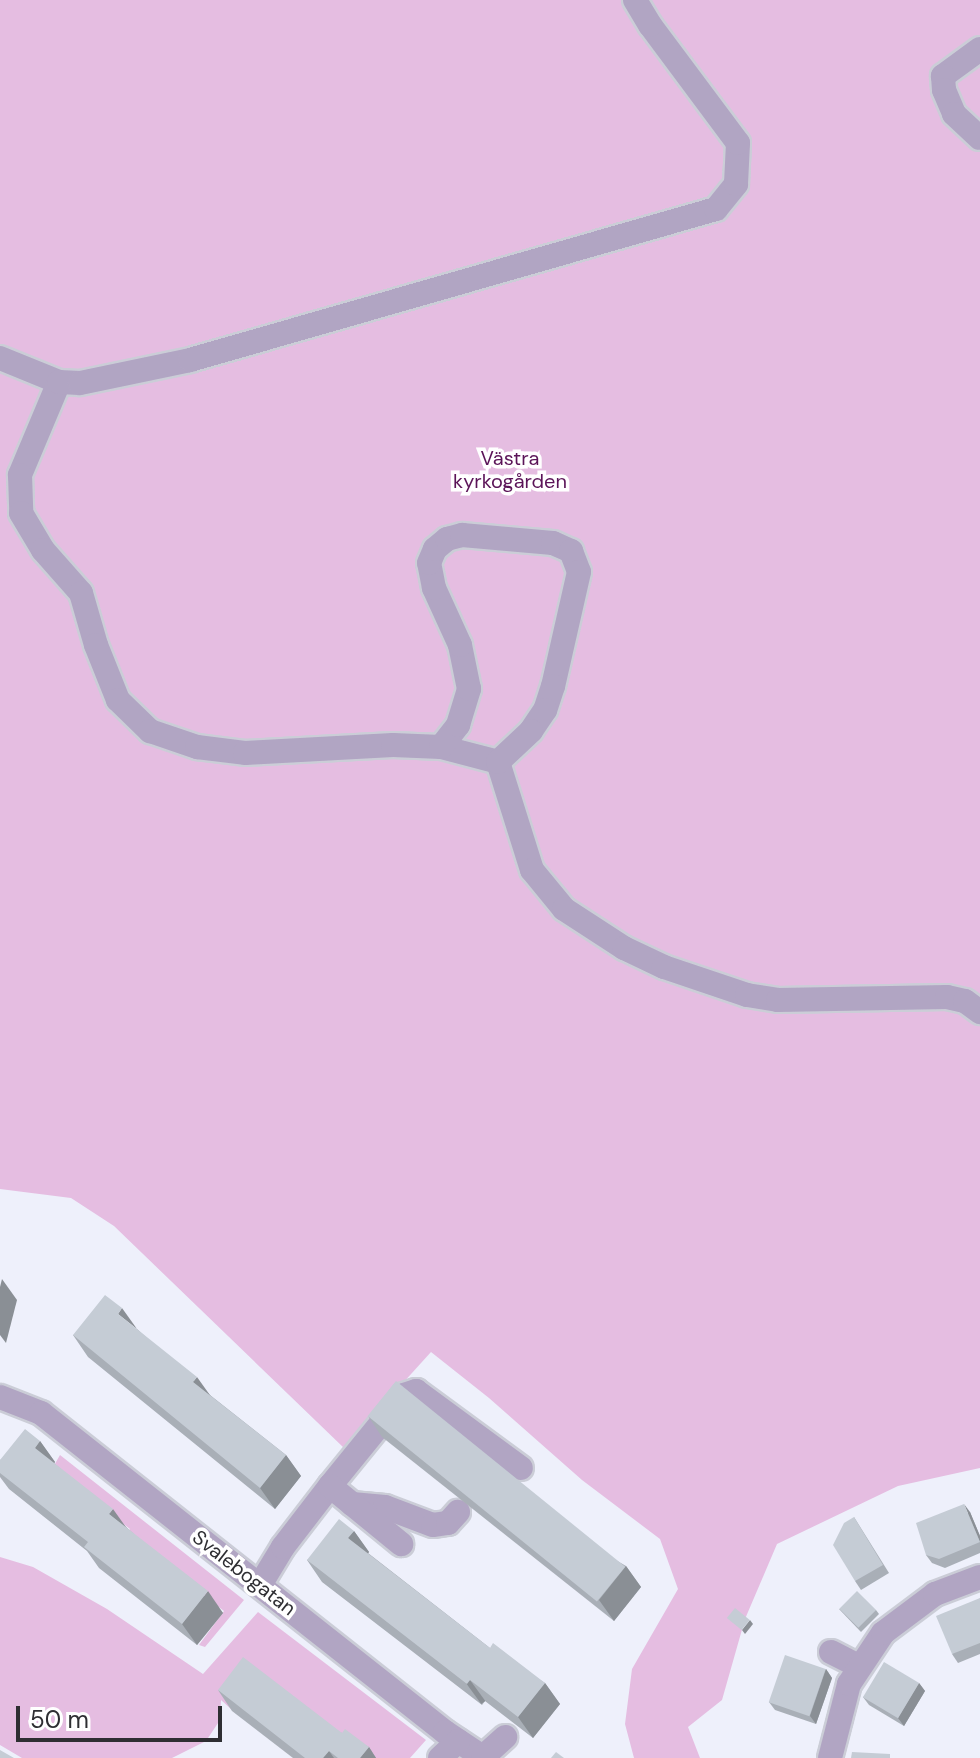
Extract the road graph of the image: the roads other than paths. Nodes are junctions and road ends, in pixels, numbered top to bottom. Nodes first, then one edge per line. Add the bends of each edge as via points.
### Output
1 (635, 0) edge
2 (980, 49) edge
3 (980, 138) edge
4 (0, 358) edge
5 (59, 382) junction
6 (441, 747) junction
7 (498, 762) junction
8 (980, 1012) edge
9 (0, 1397) edge
10 (521, 1468) dead end
11 (330, 1486) junction
12 (352, 1504) junction
13 (458, 1512) edge
14 (401, 1544) dead end
15 (980, 1577) edge
16 (260, 1585) junction
17 (831, 1652) dead end
18 (858, 1666) junction
19 (505, 1737) edge
20 (458, 1741) junction
21 (440, 1758) edge
22 (484, 1758) edge
23 (830, 1758) edge

1 - 5 street via 738,143 736,184 716,209 190,360 80,383
2 - 3 street via 943,76 954,114
4 - 5 street
5 - 6 street via 20,475 21,513 43,550 81,593 108,678 118,700 139,724 170,740 245,753
6 - 7 street
6 - 7 street via 458,725 469,689 460,645 434,588 429,563 435,549 462,535 553,543 571,551 579,572 553,686 531,731
7 - 8 street via 532,870 564,909 624,948 747,995 778,1000 947,997
9 - 16 street, Svalebogatan via 41,1413
10 - 11 street via 416,1391 404,1395
11 - 12 street
11 - 16 street
12 - 13 street via 385,1507 433,1525 448,1523
12 - 14 street
15 - 18 street via 919,1605 883,1633
16 - 20 street, Svalebogatan
17 - 18 street
18 - 23 street via 838,1715
19 - 22 street
20 - 21 street
20 - 22 street, Svalebogatan

